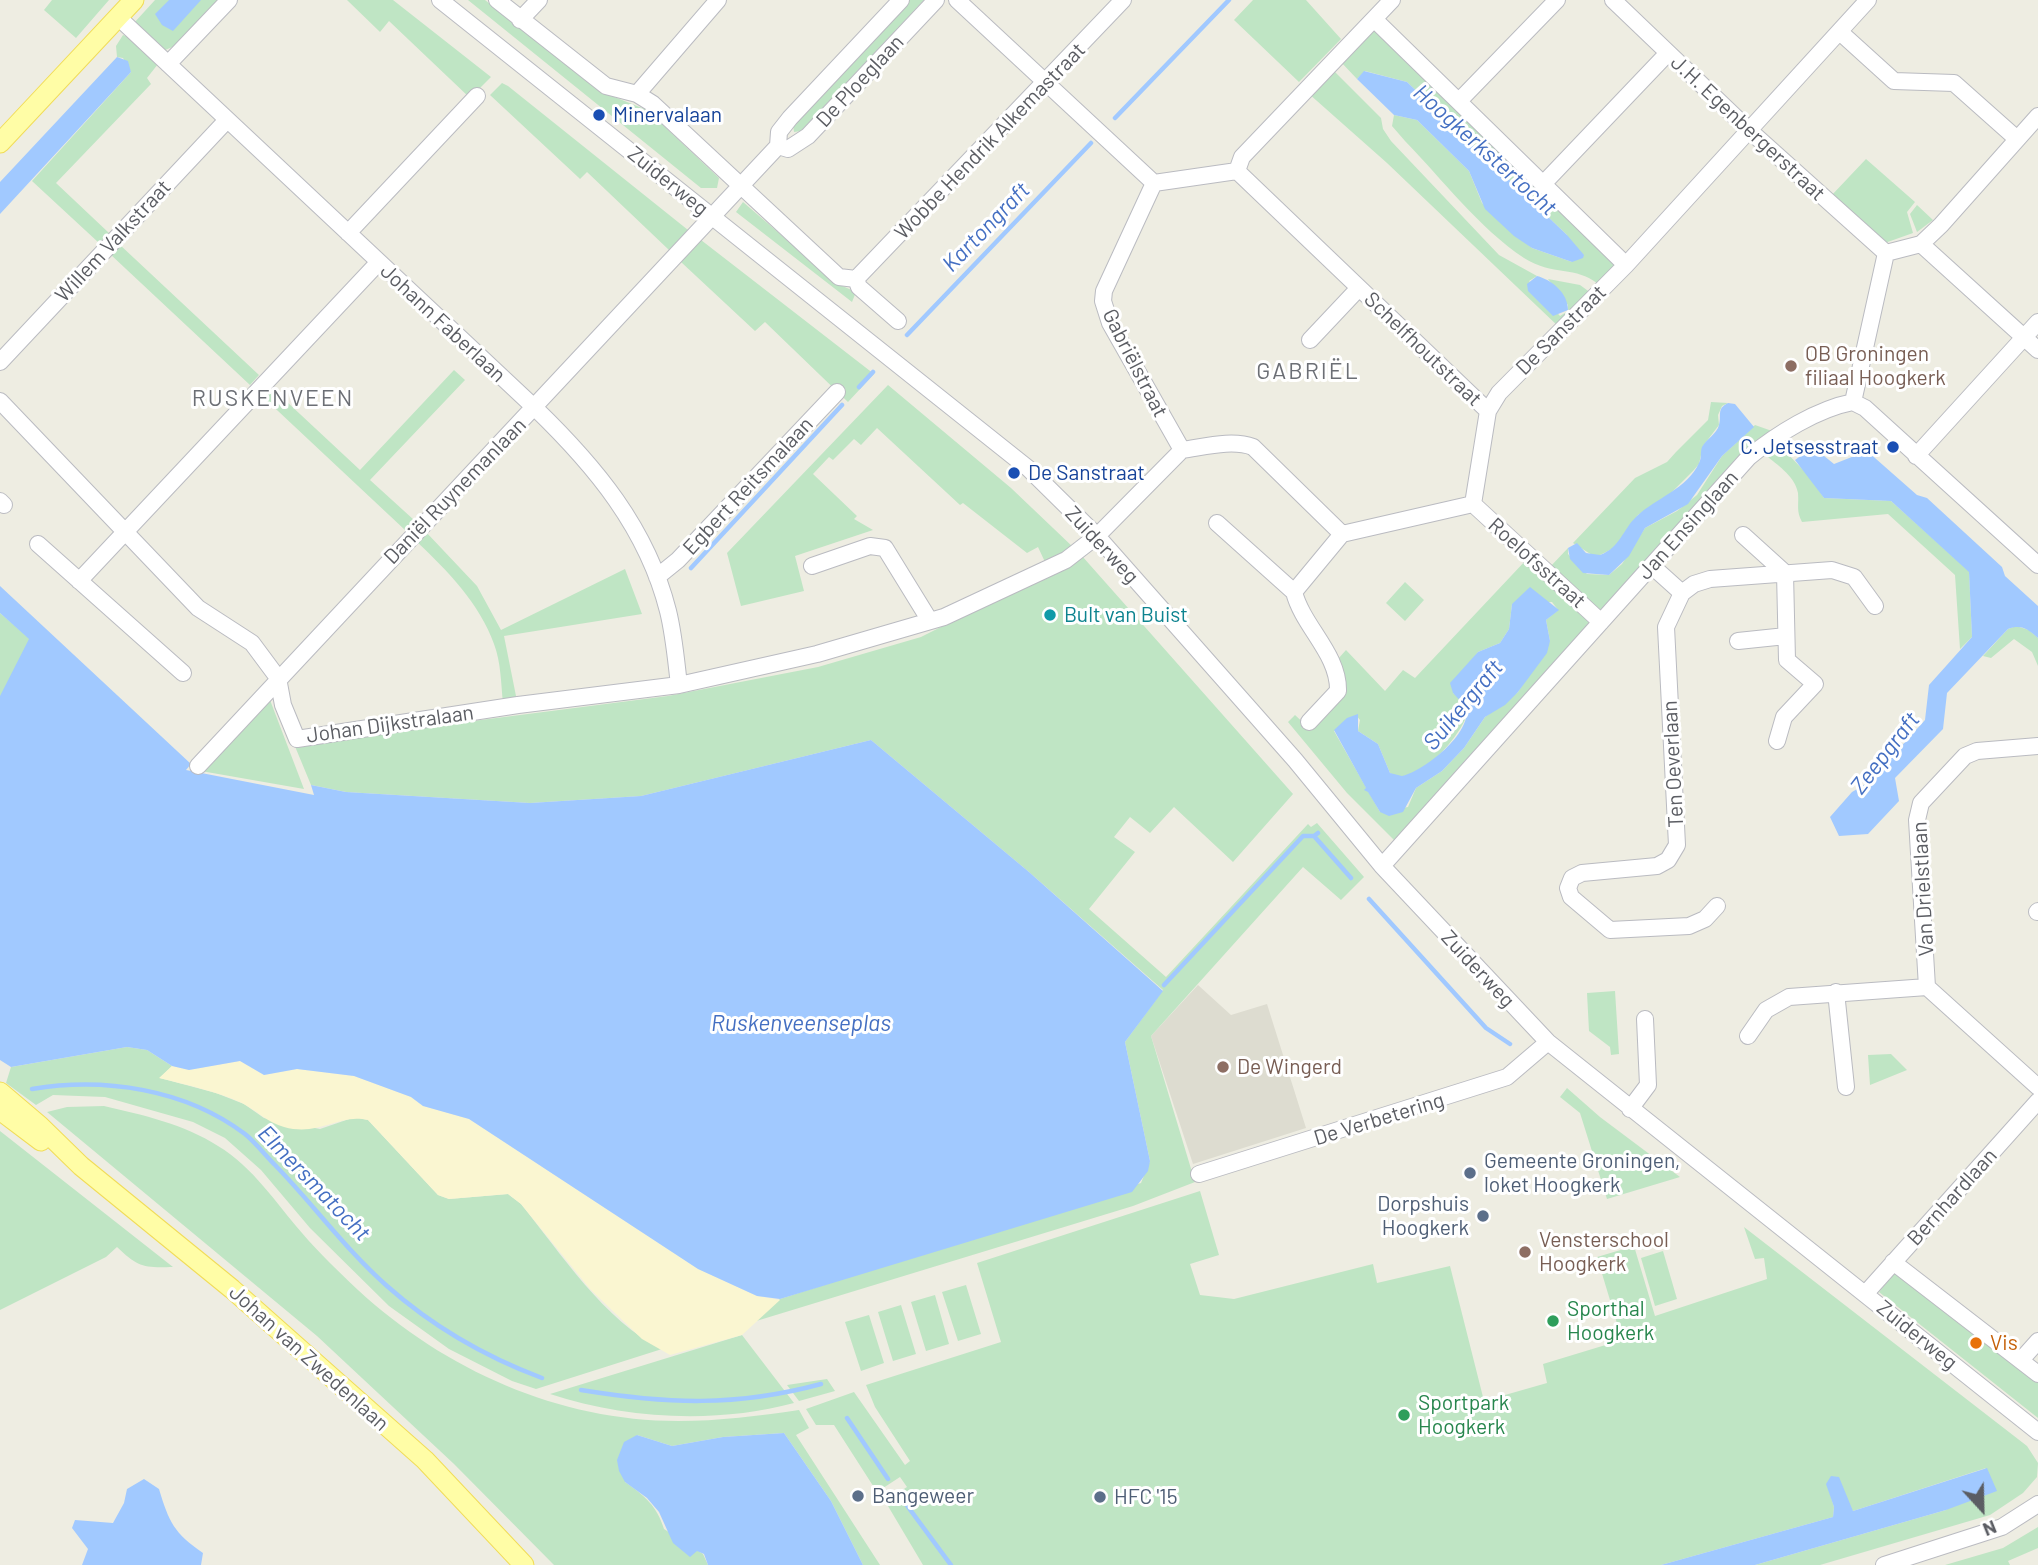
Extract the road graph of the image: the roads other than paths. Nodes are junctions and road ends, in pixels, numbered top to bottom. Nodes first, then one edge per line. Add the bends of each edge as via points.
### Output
1 (134, 0) edge
2 (229, 0) edge
3 (440, 0) edge
4 (497, 0) edge
5 (539, 0) edge
6 (718, 0) edge
7 (901, 0) edge
8 (936, 0) edge
9 (957, 0) edge
10 (1123, 0) edge
11 (1392, 0) edge
12 (1557, 0) edge
13 (1613, 0) edge
14 (1868, 0) edge
15 (118, 17) junction
16 (1374, 19) junction
17 (520, 20) junction
18 (1841, 33) junction
19 (1667, 54) junction
20 (168, 64) junction
21 (1048, 82) junction
22 (637, 93) junction
23 (477, 96) dead end
24 (1459, 101) junction
25 (2038, 116) edge
26 (227, 120) junction
27 (1749, 131) junction
28 (2017, 139) junction
29 (0, 143) edge
30 (778, 146) junction
31 (1237, 171) junction
32 (1154, 183) junction
33 (1544, 183) junction
34 (737, 186) junction
35 (711, 216) junction
36 (348, 233) junction
37 (1921, 244) junction
38 (1886, 253) junction
39 (378, 263) junction
40 (1626, 265) junction
41 (856, 279) junction
42 (1359, 288) junction
43 (898, 321) dead end
44 (2038, 322) edge
45 (2024, 338) junction
46 (1310, 340) dead end
47 (2038, 350) edge
48 (0, 362) edge
49 (837, 392) dead end
50 (0, 401) edge
51 (1853, 401) junction
52 (535, 408) junction
53 (1488, 411) junction
54 (1182, 450) junction
55 (1916, 456) junction
56 (1473, 505) junction
57 (1217, 523) dead end
58 (124, 532) junction
59 (1342, 534) junction
60 (1744, 535) dead end
61 (1097, 536) junction
62 (38, 544) dead end
63 (2038, 565) edge
64 (812, 566) dead end
65 (1652, 566) junction
66 (1785, 573) junction
67 (657, 577) junction
68 (79, 581) junction
69 (1294, 593) junction
70 (1682, 593) junction
71 (1875, 606) dead end
72 (930, 621) junction
73 (1601, 622) junction
74 (1786, 636) junction
75 (1738, 640) dead end
76 (183, 673) dead end
77 (278, 678) junction
78 (680, 685) junction
79 (1309, 722) dead end
80 (1777, 741) dead end
81 (2038, 746) edge
82 (198, 765) dead end
83 (1382, 866) junction
84 (1717, 906) dead end
85 (1927, 987) junction
86 (1836, 992) junction
87 (1645, 1019) dead end
88 (1748, 1036) dead end
89 (1548, 1042) junction
90 (1846, 1087) dead end
91 (2038, 1087) edge
92 (0, 1092) edge
93 (2038, 1101) edge
94 (1630, 1109) junction
95 (0, 1110) edge
96 (81, 1166) junction
97 (1199, 1174) dead end
98 (1893, 1262) junction
99 (1866, 1293) junction
100 (2038, 1340) edge
101 (2021, 1360) junction
102 (2038, 1374) edge
103 (2038, 1432) edge
104 (2038, 1504) edge
105 (524, 1565) edge
106 (1884, 1565) edge

1 - 15 main road
2 - 20 street
3 - 35 street, Zuiderweg
4 - 17 street, Zuiderweg
5 - 17 street
6 - 22 street
7 - 30 street, De Ploeglaan via 790,118 779,132
8 - 30 street, De Ploeglaan via 808,136 788,149
9 - 21 street
10 - 21 street, Wobbe Hendrik Alkemastraat
11 - 16 street
12 - 24 street
13 - 19 street, J.H. Egenbergerstraat
14 - 18 street, De Sanstraat
15 - 20 street, Johann Faberlaan
15 - 29 main road
16 - 24 street
16 - 31 street via 1242,157
17 - 22 street, Zuiderweg via 606,86
18 - 27 street, De Sanstraat
18 - 28 street via 1895,81 1954,83
19 - 27 street, J.H. Egenbergerstraat
19 - 33 street
20 - 26 street, Johann Faberlaan
21 - 32 street
21 - 41 street, Wobbe Hendrik Alkemastraat
22 - 34 street, Zuiderweg
23 - 36 street
24 - 33 street
25 - 28 street
26 - 36 street, Johann Faberlaan
26 - 48 street, Willem Valkstraat
27 - 38 street, J.H. Egenbergerstraat
27 - 40 street, De Sanstraat
28 - 37 street
30 - 34 street, De Ploeglaan
31 - 32 street
31 - 42 street, Schelfhoutstraat
32 - 54 street, Gabriëlstraat via 1103,301 1110,323
33 - 40 street
34 - 35 street, De Ploeglaan
34 - 41 street, Zuiderweg via 839,277
35 - 52 street, Daniël Ruynemanlaan
35 - 61 street, Zuiderweg via 1028,469
36 - 39 street, Johann Faberlaan
37 - 38 street
37 - 45 street
38 - 51 street
39 - 52 street, Johann Faberlaan
39 - 58 street
40 - 53 street, De Sanstraat via 1499,393
41 - 43 street, Zuiderweg via 859,287
42 - 46 street, Schelfhoutstraat
42 - 53 street, Schelfhoutstraat
44 - 45 street
45 - 47 street
45 - 55 street
49 - 67 street, Egbert Reitsmalaan via 705,533
50 - 58 street, Johan Dijkstralaan
51 - 55 street
51 - 65 street, Jan Ensinglaan via 1777,436 1749,457
52 - 67 street, Johann Faberlaan via 620,503
52 - 77 street, Daniël Ruynemanlaan
53 - 56 street, De Sanstraat
54 - 59 street via 1253,447
54 - 61 street
55 - 63 street
56 - 59 street
56 - 73 street, Roelofsstraat
57 - 69 street
58 - 68 street
58 - 77 street, Johan Dijkstralaan via 198,608 252,643
59 - 69 street
60 - 66 street
61 - 72 street, Johan Dijkstralaan via 1066,561
61 - 83 street, Zuiderweg
62 - 68 street
64 - 72 street via 870,546 885,548
65 - 70 street
65 - 73 street, Jan Ensinglaan
66 - 70 street via 1710,579
66 - 71 street via 1832,570 1854,577
66 - 74 street
67 - 78 street, Johann Faberlaan via 670,620
68 - 76 street
69 - 79 street via 1338,680 1338,691
70 - 84 street, Ten Oeverlaan via 1666,627 1677,845 1663,864 1582,873 1572,878 1568,888 1571,897 1610,930 1689,926
72 - 78 street, Johan Dijkstralaan via 817,654
73 - 83 street, Jan Ensinglaan
74 - 75 street
74 - 80 street via 1787,660 1815,684 1784,717
77 - 78 street, Johan Dijkstralaan via 297,739
77 - 82 street, Daniël Ruynemanlaan
81 - 85 street, Van Drielstlaan via 1965,756 1921,803 1917,820
83 - 89 street, Zuiderweg
85 - 86 street, Van Drielstlaan
85 - 91 street, Van Drielstlaan
86 - 88 street, Van Drielstlaan via 1777,1002
86 - 90 street
87 - 94 street via 1648,1085
89 - 94 street, Zuiderweg
89 - 97 street, De Verbetering via 1507,1077
92 - 96 main road, Johan van Zwedenlaan
93 - 98 street, Bernhardlaan
94 - 99 street, Zuiderweg
95 - 96 main road, Johan van Zwedenlaan
96 - 105 main road, Johan van Zwedenlaan via 232,1289 425,1460
98 - 99 street, Bernhardlaan
98 - 101 street, Zuiderweg
99 - 103 street, Zuiderweg
100 - 101 street
101 - 102 street, Zuiderweg
104 - 106 street via 2004,1527

